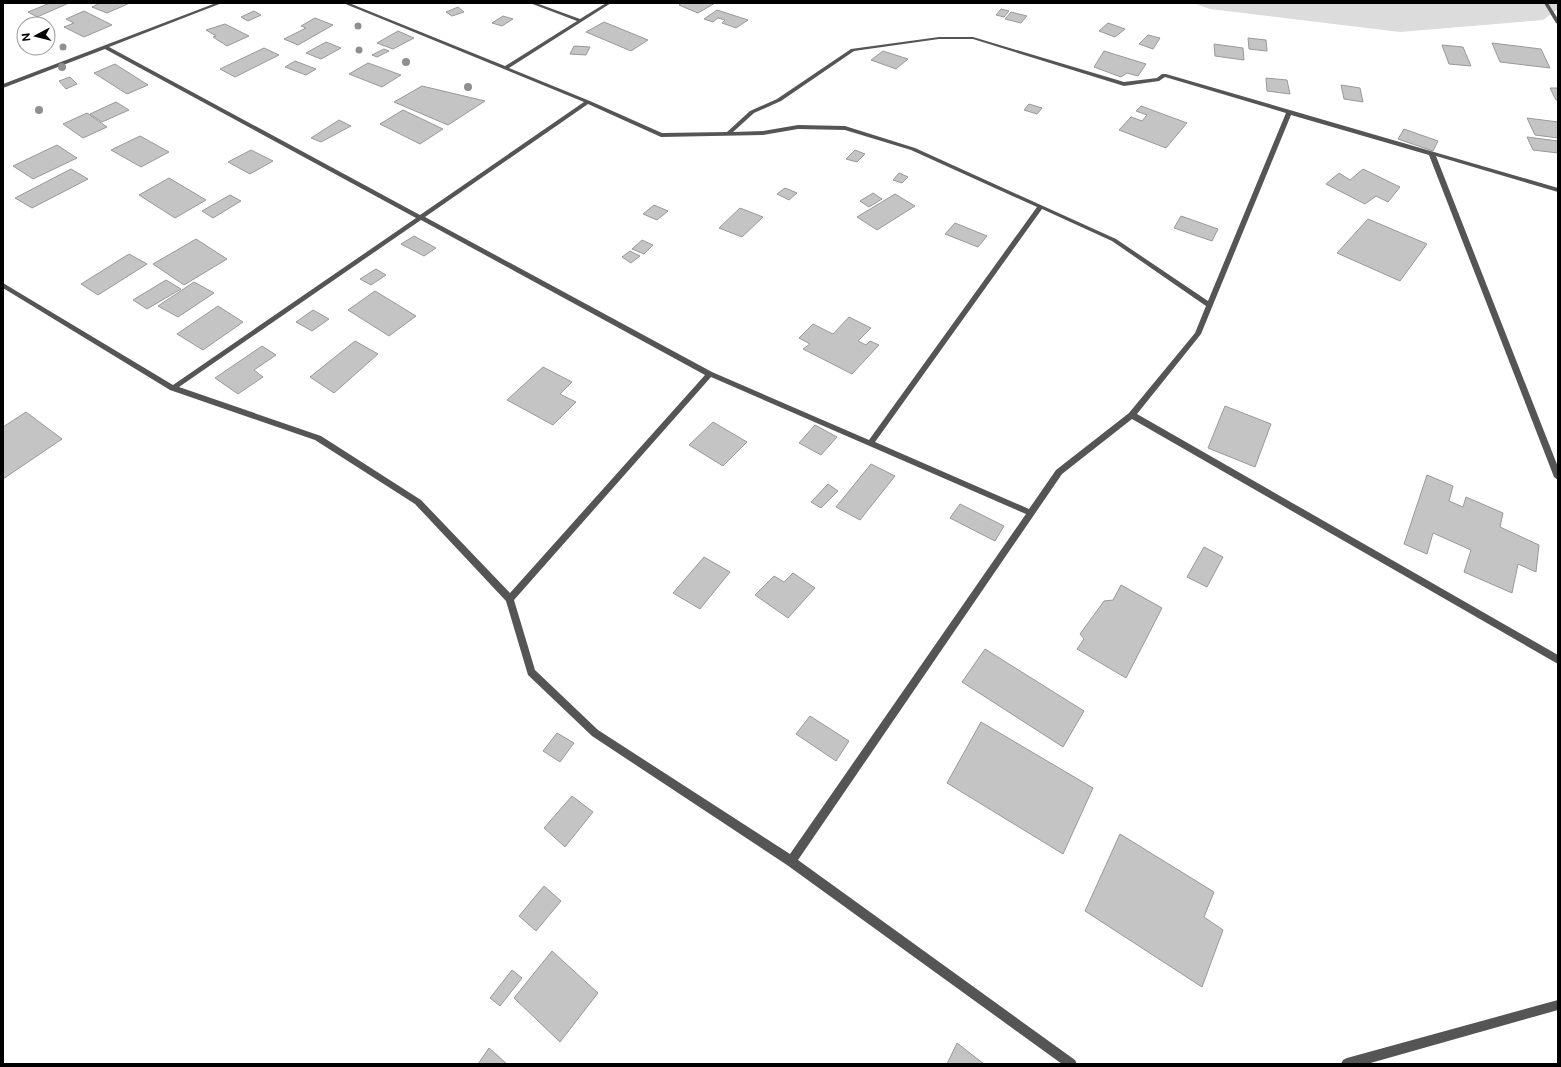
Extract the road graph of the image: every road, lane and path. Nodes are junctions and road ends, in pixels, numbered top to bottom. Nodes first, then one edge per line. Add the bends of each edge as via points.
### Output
1 (220, 3) edge
2 (345, 3) edge
3 (532, 3) edge
4 (609, 3) edge
5 (1546, 3) edge
6 (1554, 3) edge
7 (1558, 3) edge
8 (580, 21) junction
9 (1558, 23) edge
10 (105, 47) junction
11 (506, 68) junction
12 (3, 86) edge
13 (588, 102) junction
14 (1289, 113) junction
15 (729, 133) junction
16 (1432, 154) junction
17 (1558, 190) edge
18 (1041, 206) junction
19 (421, 217) junction
20 (3, 286) edge
21 (1210, 305) junction
22 (710, 374) junction
23 (173, 388) junction
24 (1132, 415) junction
25 (870, 444) junction
26 (1558, 477) edge
27 (1031, 513) junction
28 (510, 599) junction
29 (1558, 660) edge
30 (791, 861) junction
31 (1558, 1005) edge
32 (1071, 1064) edge
33 (1347, 1064) edge

1 - 10 street
2 - 11 street
3 - 8 street
4 - 8 street
5 - 9 street
6 - 7 street
8 - 11 street
10 - 12 street
10 - 19 street
11 - 13 street
13 - 15 street via 662,135
13 - 19 street
14 - 15 street via 1164,75 1160,79 1124,84 973,38 939,38 853,50 780,100 752,112
14 - 16 street
14 - 21 street
15 - 18 street via 763,133 798,127 845,128 913,149
16 - 17 street
16 - 26 street
18 - 21 street via 1114,240
18 - 25 street
19 - 22 street
19 - 23 street
20 - 23 street
21 - 24 street via 1198,334
22 - 25 street
22 - 28 street
23 - 28 street via 318,438 418,502
24 - 27 street via 1059,472
24 - 29 street
25 - 27 street
27 - 30 street
28 - 30 street via 531,672 595,733
30 - 32 street
31 - 33 street

